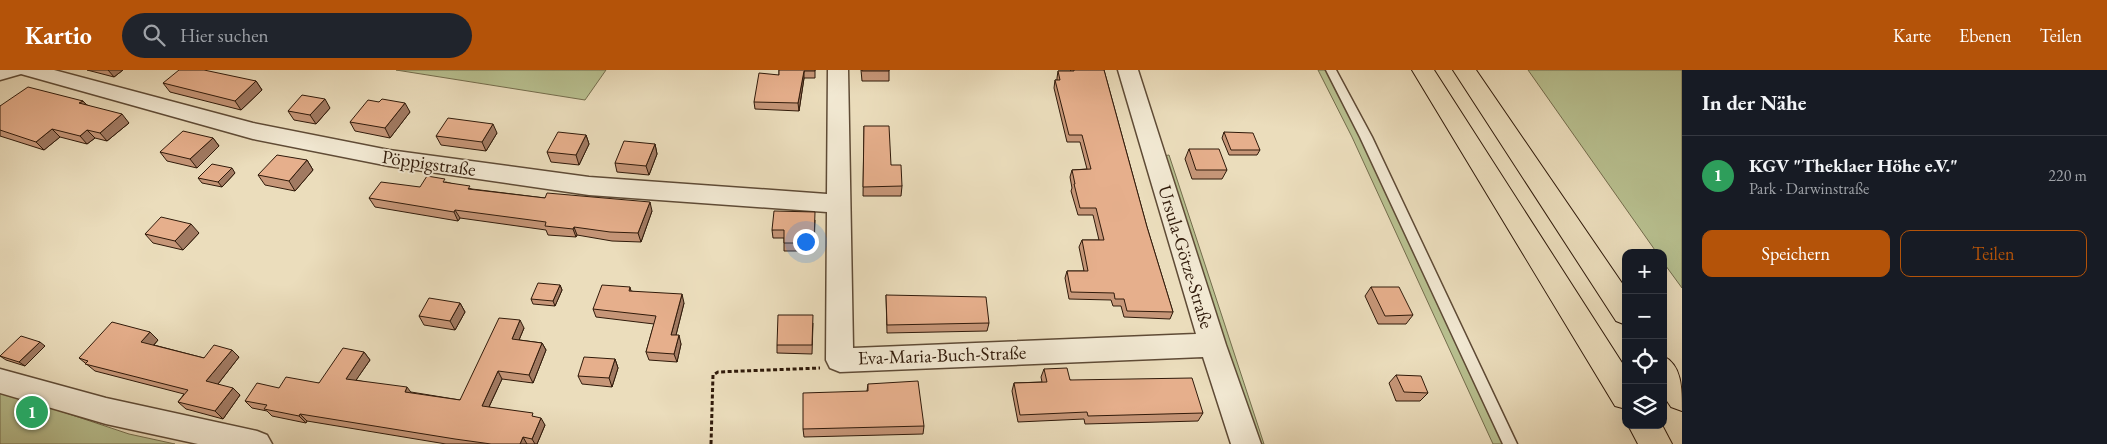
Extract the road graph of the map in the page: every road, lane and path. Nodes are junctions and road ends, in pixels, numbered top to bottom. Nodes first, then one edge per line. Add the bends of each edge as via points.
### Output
1 (13, 70) edge
2 (29, 70) edge
3 (838, 70) edge
4 (1128, 70) edge
5 (1331, 70) edge
6 (1423, 70) edge
7 (1464, 70) edge
8 (0, 73) edge
9 (838, 204) junction
10 (1622, 306) edge
11 (1213, 345) junction
12 (840, 360) junction
13 (1667, 375) edge
14 (0, 381) edge
15 (1622, 390) edge
16 (1682, 397) edge
17 (1647, 429) edge
18 (257, 444) edge
19 (711, 444) edge
20 (1246, 444) edge
21 (1510, 444) edge
22 (1656, 444) edge

1 - 8 street
2 - 9 street, Pöppigstraße via 253,131 389,158 589,186
3 - 9 street, Eva-Maria-Buch-Straße
4 - 11 street, Ursula-Götze-Straße
5 - 21 lane via 1366,137
6 - 15 highway
7 - 10 highway
9 - 12 street, Eva-Maria-Buch-Straße
11 - 12 street, Eva-Maria-Buch-Straße
11 - 20 street, Ursula-Götze-Straße
12 - 19 path via 822,368 718,372 713,375
13 - 16 highway
14 - 18 street via 106,412
17 - 22 highway

